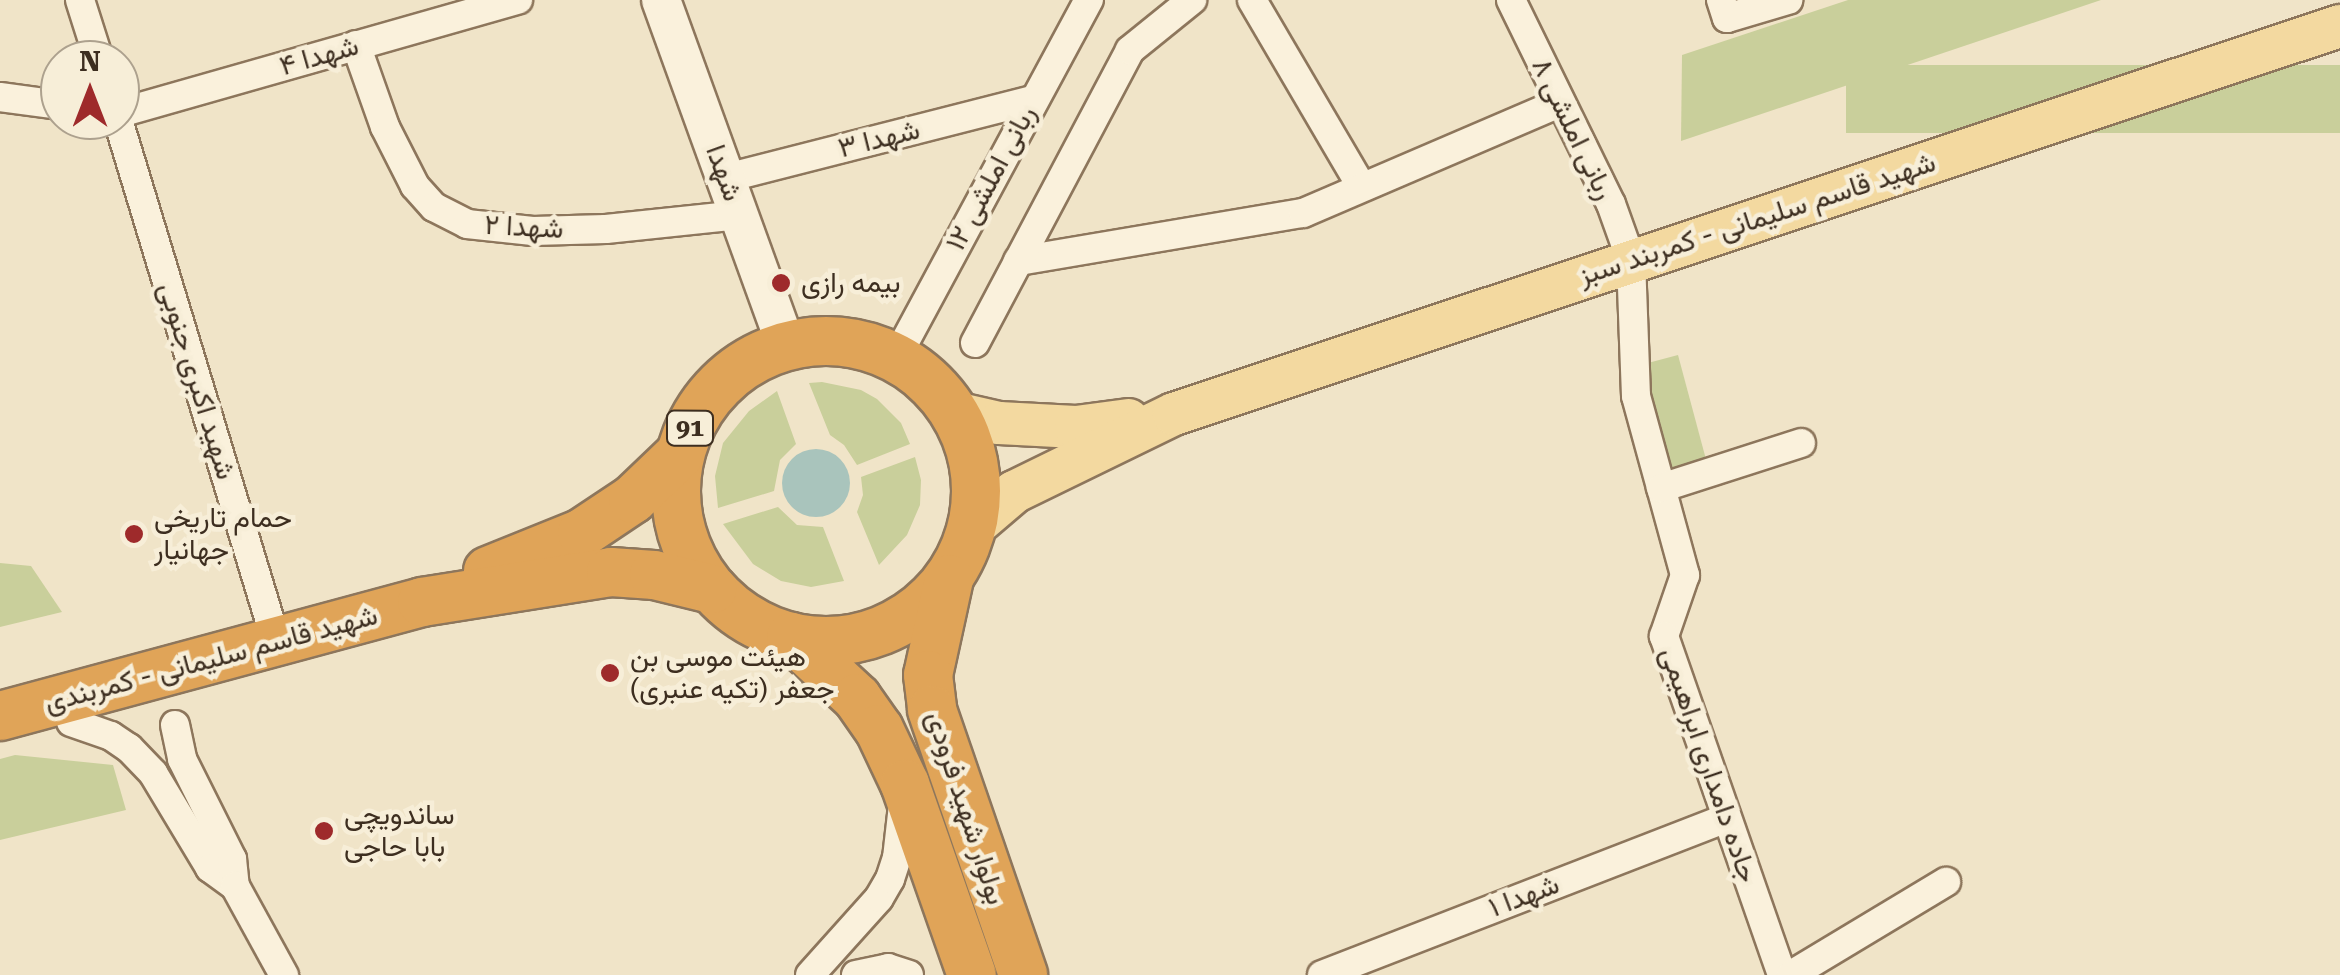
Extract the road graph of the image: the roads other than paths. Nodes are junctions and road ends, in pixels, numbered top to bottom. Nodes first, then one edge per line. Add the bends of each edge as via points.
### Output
1 (80, 0) edge
2 (518, 0) edge
3 (661, 0) edge
4 (1089, 0) edge
5 (1192, 0) edge
6 (1252, 0) edge
7 (1510, 0) edge
8 (1720, 0) edge
9 (1788, 0) edge
10 (2340, 26) edge
11 (93, 40) edge
12 (356, 45) junction
13 (0, 97) edge
14 (1032, 100) junction
15 (40, 102) edge
16 (1560, 103) junction
17 (140, 110) edge
18 (126, 140) edge
19 (726, 178) junction
20 (1361, 186) junction
21 (739, 215) junction
22 (1631, 260) junction
23 (1018, 261) junction
24 (975, 343) dead end
25 (786, 346) junction
26 (896, 358) junction
27 (955, 413) junction
28 (1174, 414) junction
29 (1801, 443) dead end
30 (679, 455) junction
31 (1661, 488) junction
32 (972, 527) junction
33 (948, 579) junction
34 (712, 589) junction
35 (422, 602) junction
36 (791, 638) junction
37 (276, 641) junction
38 (0, 716) edge
39 (71, 722) dead end
40 (175, 725) dead end
41 (905, 784) junction
42 (1727, 818) junction
43 (1946, 882) dead end
44 (235, 886) junction
45 (284, 975) edge
46 (810, 975) edge
47 (856, 975) edge
48 (908, 975) edge
49 (972, 975) edge
50 (1023, 975) edge
51 (1322, 975) edge
52 (1782, 975) edge
53 (1791, 975) edge

1 - 11 street
2 - 12 street, شهدا ۴
3 - 19 main road, شهدا
4 - 14 street, ربانی املشی ۱۲
5 - 23 street via 1130,50
6 - 20 street
7 - 16 street, ربانی املشی ۸
8 - 9 street via 1727,18
10 - 22 main road, شهید قاسم سلیمانی - کمربند سبز
12 - 17 street, شهدا ۴
12 - 21 street, شهدا ۲ via 415,186 434,208 467,224 533,231
13 - 15 street
14 - 19 street, شهدا ۳
14 - 26 street, ربانی املشی ۱۲
16 - 20 street
16 - 22 street, ربانی املشی ۸
18 - 37 street, شهید اکبری جنوبی
19 - 21 main road, شهدا
20 - 23 street via 1303,213
21 - 25 main road, شهدا
22 - 28 main road, شهید قاسم سلیمانی - کمربند سبز
22 - 31 street, جاده دامداری ابراهیمی via 1636,396
23 - 24 street
25 - 26 highway, 91 via 860,345
25 - 30 highway, 91 via 718,386 694,418
26 - 27 highway, 91
27 - 28 main road via 1076,427
27 - 32 highway, 91 via 971,449 977,488
28 - 32 main road via 1014,492
29 - 31 street
30 - 34 highway, 91 via 679,526
30 - 35 highway, 91 via 633,499 582,533
31 - 42 street, جاده دامداری ابراهیمی via 1685,575 1664,636
32 - 33 highway, 91
33 - 36 highway, 91 via 918,610 879,632 835,641
33 - 50 highway, بولوار شهید فرودی / 91 via 928,675 932,710
34 - 35 highway, 91 via 611,572
34 - 36 highway, 91 via 748,619
35 - 37 highway, شهید قاسم سلیمانی - کمربندی / 91
36 - 41 highway, بولوار شهید فرودی / 91 via 858,698
37 - 38 highway, شهید قاسم سلیمانی - کمربندی / 91
39 - 44 street via 129,748 153,773 210,868
40 - 44 street via 182,759 232,860
41 - 46 street via 890,879
41 - 49 highway, بولوار شهید فرودی / 91
42 - 51 street, شهدا ۱
42 - 52 street, جاده دامداری ابراهیمی
43 - 53 street
44 - 45 street
47 - 48 street via 888,968

